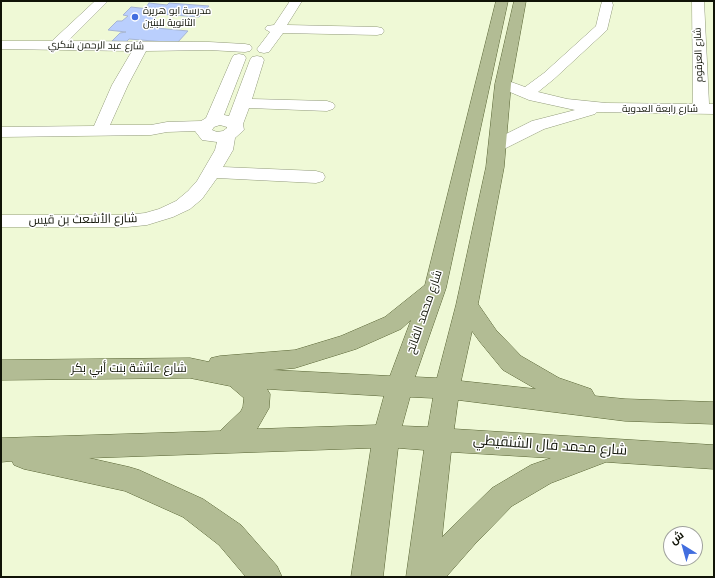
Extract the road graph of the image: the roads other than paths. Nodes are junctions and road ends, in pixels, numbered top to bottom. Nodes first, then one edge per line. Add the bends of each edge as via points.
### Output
1 (102, 1) edge
2 (296, 1) edge
3 (502, 1) edge
4 (520, 1) edge
5 (698, 1) edge
6 (607, 4) dead end
7 (697, 17) junction
8 (714, 19) edge
9 (277, 27) junction
10 (376, 31) dead end
11 (1, 46) edge
12 (55, 46) junction
13 (141, 47) junction
14 (249, 53) junction
15 (504, 84) junction
16 (527, 93) junction
17 (241, 103) junction
18 (327, 106) dead end
19 (606, 108) junction
20 (708, 109) edge
21 (100, 130) junction
22 (216, 130) junction
23 (1, 132) edge
24 (498, 145) junction
25 (213, 169) junction
26 (316, 177) dead end
27 (4, 226) edge
28 (435, 288) junction
29 (467, 305) junction
30 (190, 368) junction
31 (1, 370) edge
32 (237, 378) junction
33 (399, 387) junction
34 (447, 389) junction
35 (625, 410) junction
36 (714, 413) edge
37 (386, 436) junction
38 (439, 439) junction
39 (225, 442) junction
40 (607, 450) junction
41 (1, 451) edge
42 (714, 457) edge
43 (266, 577) edge
44 (367, 577) edge
45 (422, 577) edge
46 (426, 577) edge

1 - 12 street
2 - 9 street, شارع الأشعث بن قيس
3 - 28 main road, شارع محمد الفاتح
4 - 15 main road
5 - 7 street, شارع العرقوم
6 - 16 street via 602,27
7 - 8 street
7 - 20 street, شارع العرقوم
9 - 10 street
9 - 14 street, شارع الأشعث بن قيس
11 - 12 street, شارع عبد الرحمن شكري
12 - 13 street, شارع عبد الرحمن شكري
13 - 14 street, شارع عبد الرحمن شكري via 191,47
13 - 21 street
14 - 17 street, شارع الأشعث بن قيس
14 - 22 street, شارع الأشعث بن قيس
15 - 16 street, شارع رابعة العدوية
15 - 24 main road
16 - 19 street, شارع رابعة العدوية via 567,104
17 - 18 street
17 - 22 street, شارع الأشعث بن قيس
19 - 20 street, شارع رابعة العدوية
19 - 24 street, شارع رابعة العدوية via 580,112 538,125
21 - 22 street via 151,130 164,133
21 - 23 street
22 - 25 street, شارع الأشعث بن قيس via 224,150
24 - 29 main road
25 - 26 street
25 - 27 street, شارع الأشعث بن قيس via 195,195 166,213 147,219
28 - 30 main road via 393,323 348,343 295,359
28 - 33 main road, شارع محمد الفاتح
29 - 34 main road
29 - 35 main road via 488,336 512,363 550,386
30 - 31 main road, شارع عائشة بنت أبي بكر
30 - 32 main road, شارع عائشة بنت أبي بكر
32 - 33 main road, شارع عائشة بنت أبي بكر
32 - 39 main road via 257,394 256,408 250,419
33 - 34 main road
33 - 37 main road, شارع محمد الفاتح
34 - 35 main road
34 - 38 main road
35 - 36 main road
37 - 38 main road, شارع محمد فال الشنقيطي
37 - 39 main road
37 - 44 main road, شارع محمد الفاتح
38 - 40 main road, شارع محمد فال الشنقيطي
38 - 45 main road
39 - 41 main road
40 - 42 main road, شارع محمد فال الشنقيطي
40 - 46 main road via 541,474 502,497 464,534
41 - 43 main road via 129,479 193,508 230,535

